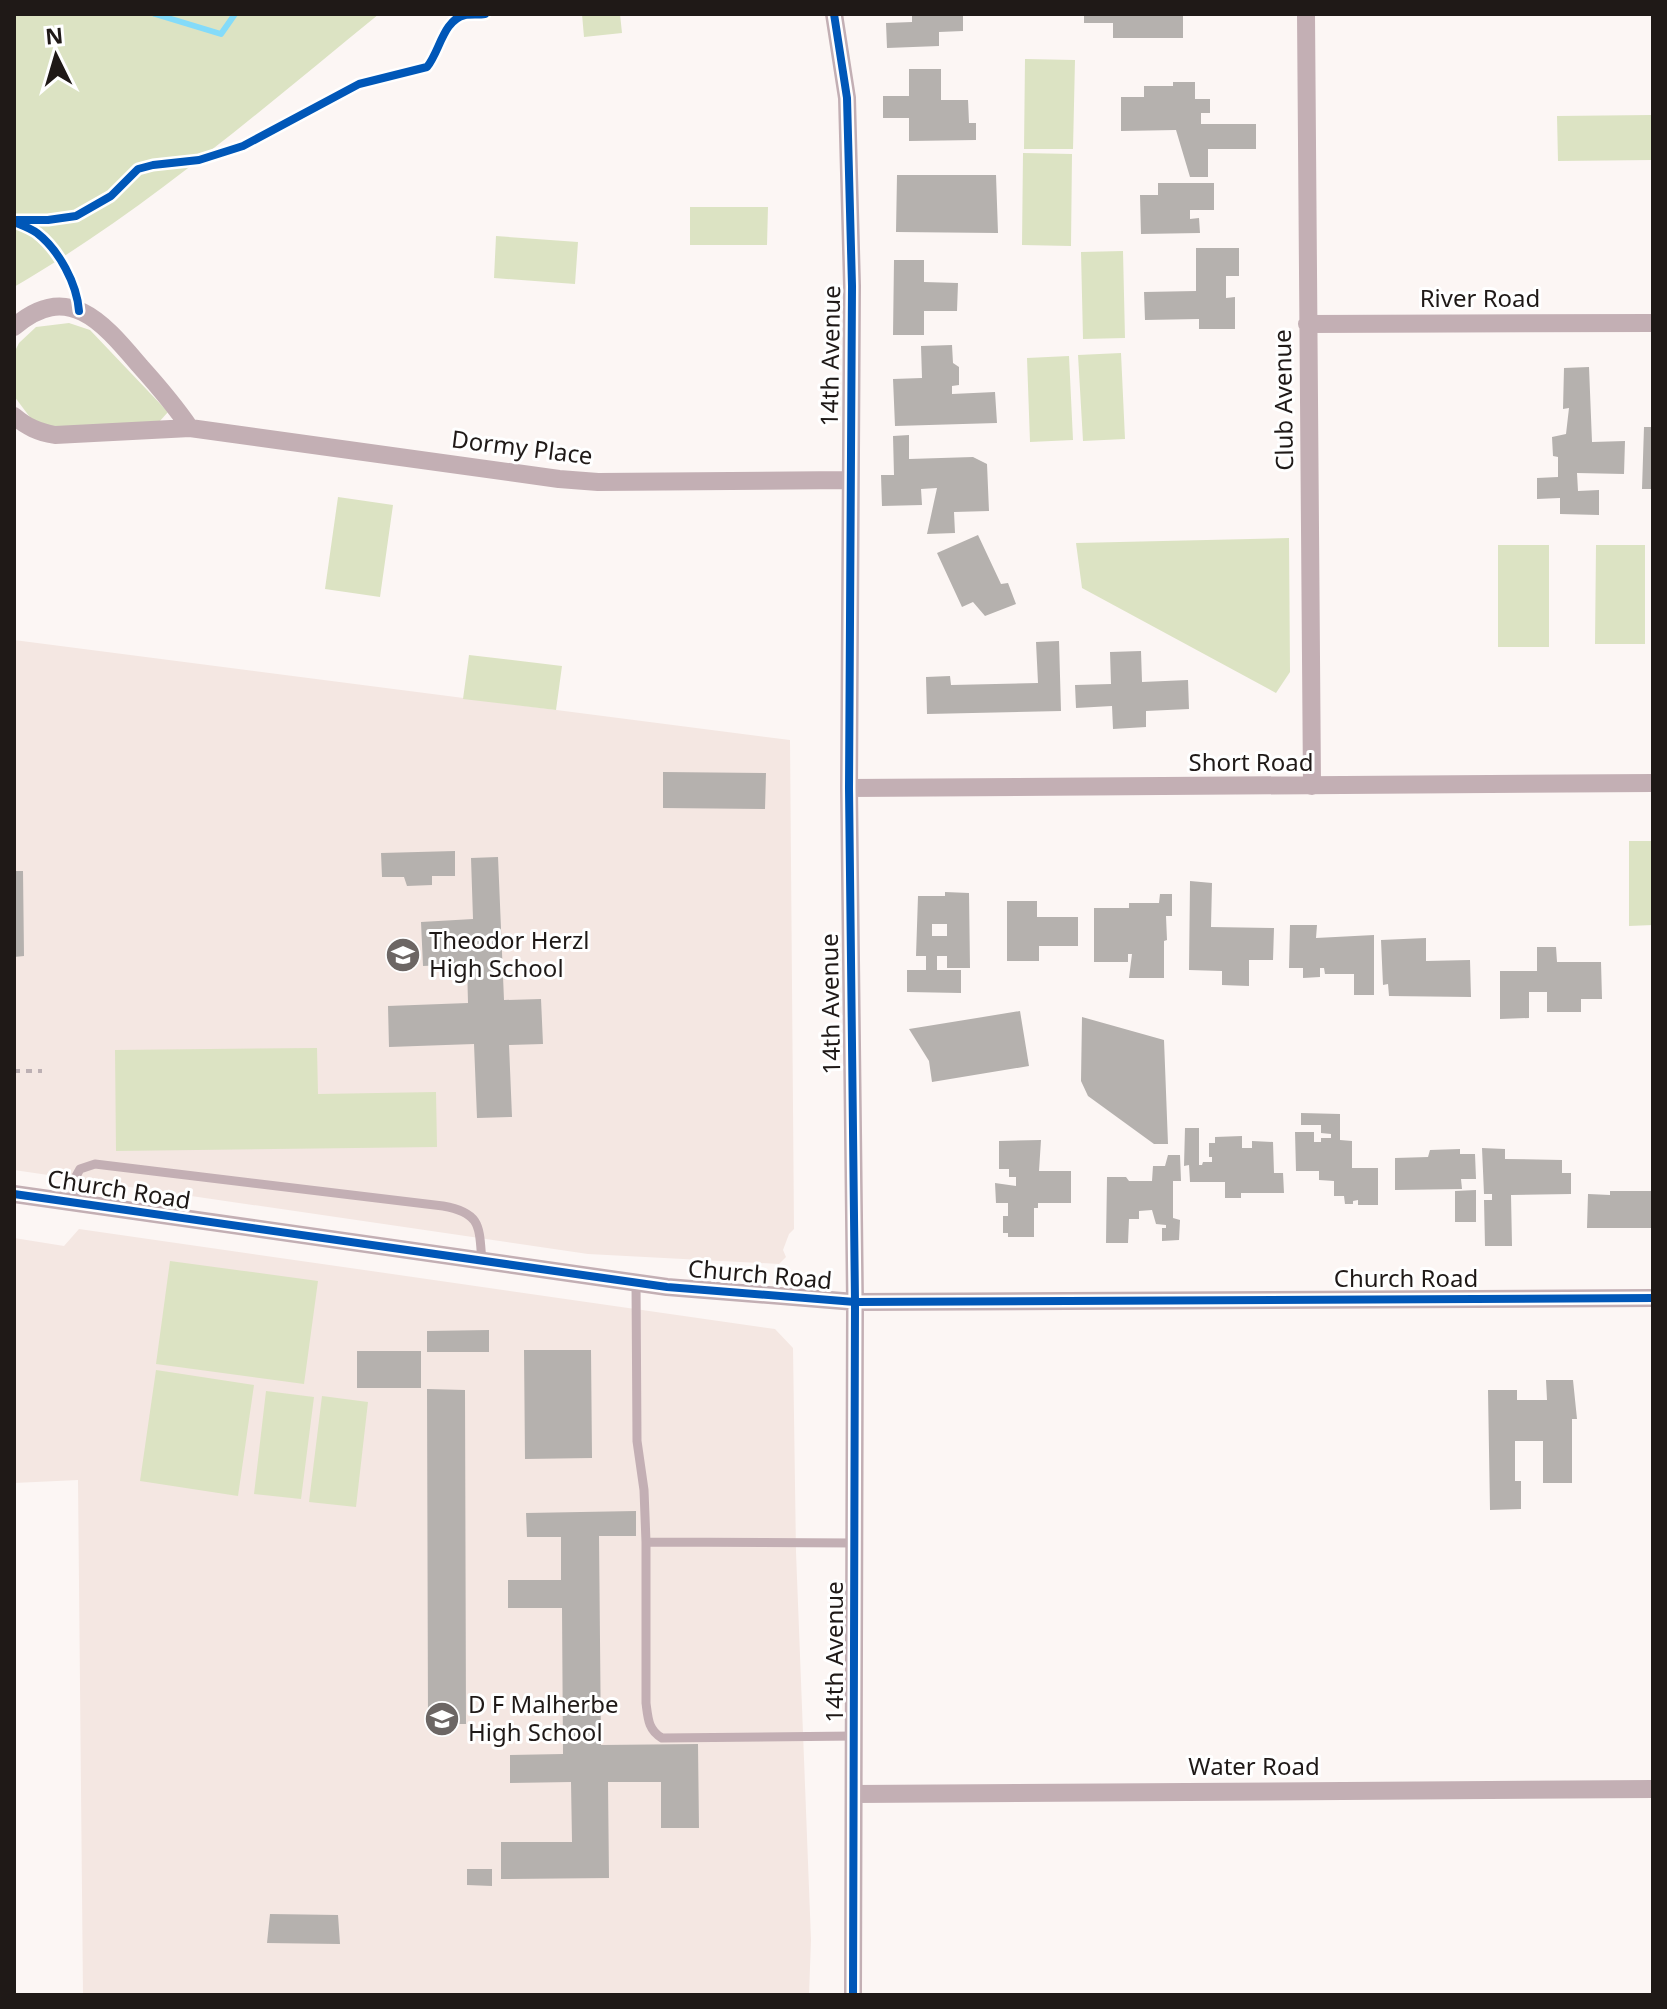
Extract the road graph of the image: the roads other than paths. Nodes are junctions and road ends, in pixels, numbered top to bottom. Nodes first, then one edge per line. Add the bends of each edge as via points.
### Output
1 (834, 14) edge
2 (1306, 14) edge
3 (1653, 323) edge
4 (1307, 324) junction
5 (14, 327) edge
6 (14, 416) edge
7 (190, 428) junction
8 (849, 480) junction
9 (1653, 783) edge
10 (1312, 786) junction
11 (849, 788) junction
12 (14, 1194) edge
13 (72, 1203) junction
14 (482, 1262) junction
15 (636, 1282) junction
16 (1653, 1298) edge
17 (855, 1302) junction
18 (646, 1542) junction
19 (855, 1543) junction
20 (855, 1736) junction
21 (1653, 1789) edge
22 (855, 1794) junction
23 (853, 1995) edge

1 - 8 street, 14th Avenue via 847,98 852,286
2 - 4 street, Club Avenue
3 - 4 street, River Road
4 - 10 street, Club Avenue
5 - 7 street via 54,307 97,318
6 - 7 street, Dormy Place via 55,435
7 - 8 street, Dormy Place via 559,479
8 - 11 street, 14th Avenue
9 - 10 street, Short Road
10 - 11 street, Short Road
11 - 17 street, 14th Avenue
12 - 13 street, Church Road
13 - 14 street, Church Road
13 - 14 lane via 80,1169 95,1164 459,1209 476,1222
14 - 15 street, Church Road
15 - 17 street, Church Road
15 - 18 lane via 637,1441
16 - 17 street, Church Road
17 - 19 street, 14th Avenue
18 - 19 lane
18 - 20 lane via 646,1703 653,1733 662,1738
19 - 20 street, 14th Avenue
20 - 22 street, 14th Avenue
21 - 22 street, Water Road
22 - 23 street, 14th Avenue

